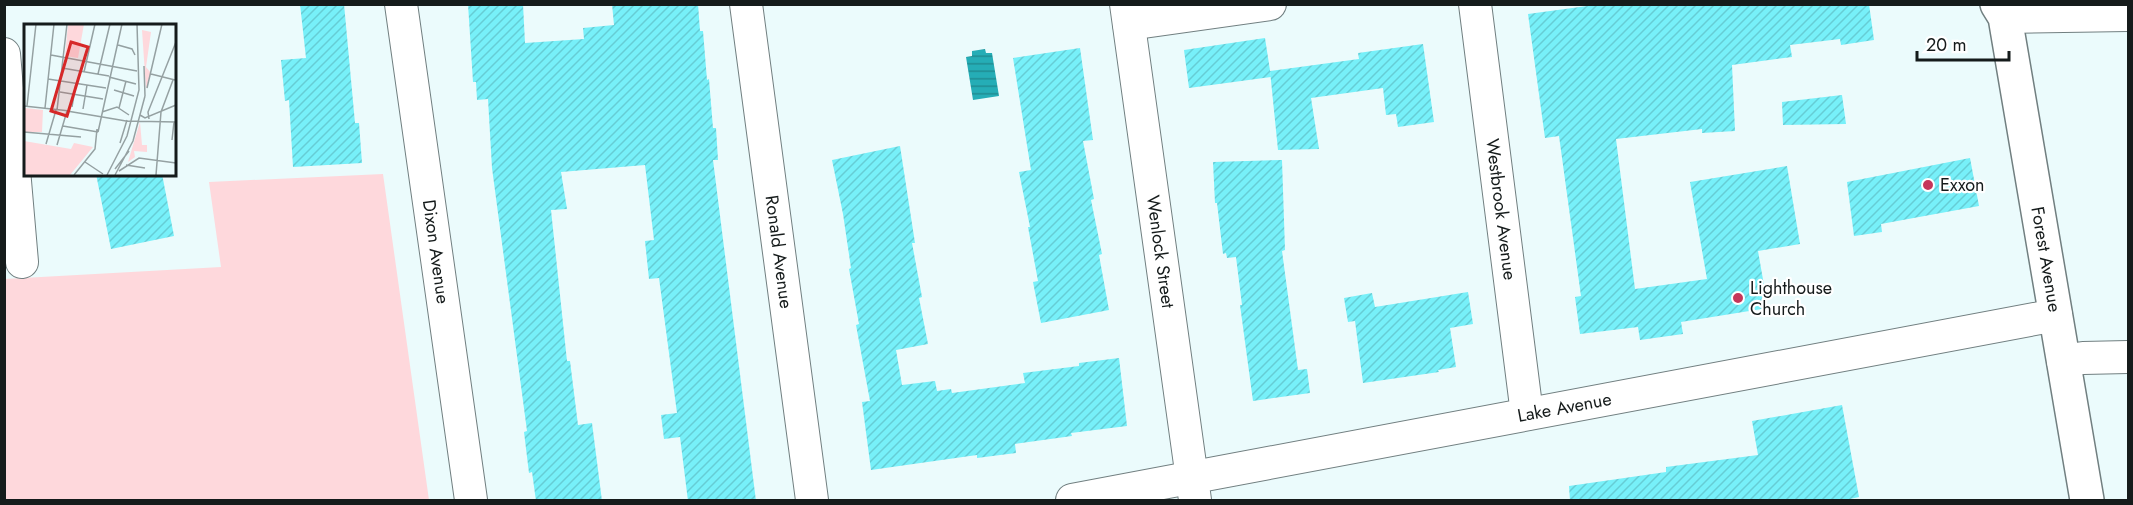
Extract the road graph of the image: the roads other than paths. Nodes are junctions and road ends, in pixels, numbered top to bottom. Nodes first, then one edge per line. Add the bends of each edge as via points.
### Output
1 (401, 4) edge
2 (746, 4) edge
3 (1270, 4) edge
4 (1475, 4) edge
5 (2005, 9) edge
6 (1128, 14) edge
7 (2128, 15) edge
8 (4, 54) edge
9 (11, 210) edge
10 (22, 262) dead end
11 (2056, 315) junction
12 (2128, 357) edge
13 (2063, 361) junction
14 (1527, 414) junction
15 (1193, 489) edge
16 (471, 501) edge
17 (812, 501) edge
18 (1072, 501) edge
19 (2087, 501) edge

1 - 16 street, Dixon Avenue
2 - 17 street, Ronald Avenue
3 - 6 street
4 - 14 street, Westbrook Avenue
5 - 7 street
5 - 11 main road, Forest Avenue
6 - 15 street, Wenlock Street
8 - 9 street
9 - 10 street
11 - 13 main road, Forest Avenue
11 - 14 street, Lake Avenue
12 - 13 street
13 - 19 main road, Forest Avenue
14 - 15 street, Lake Avenue
15 - 18 street, Lake Avenue

